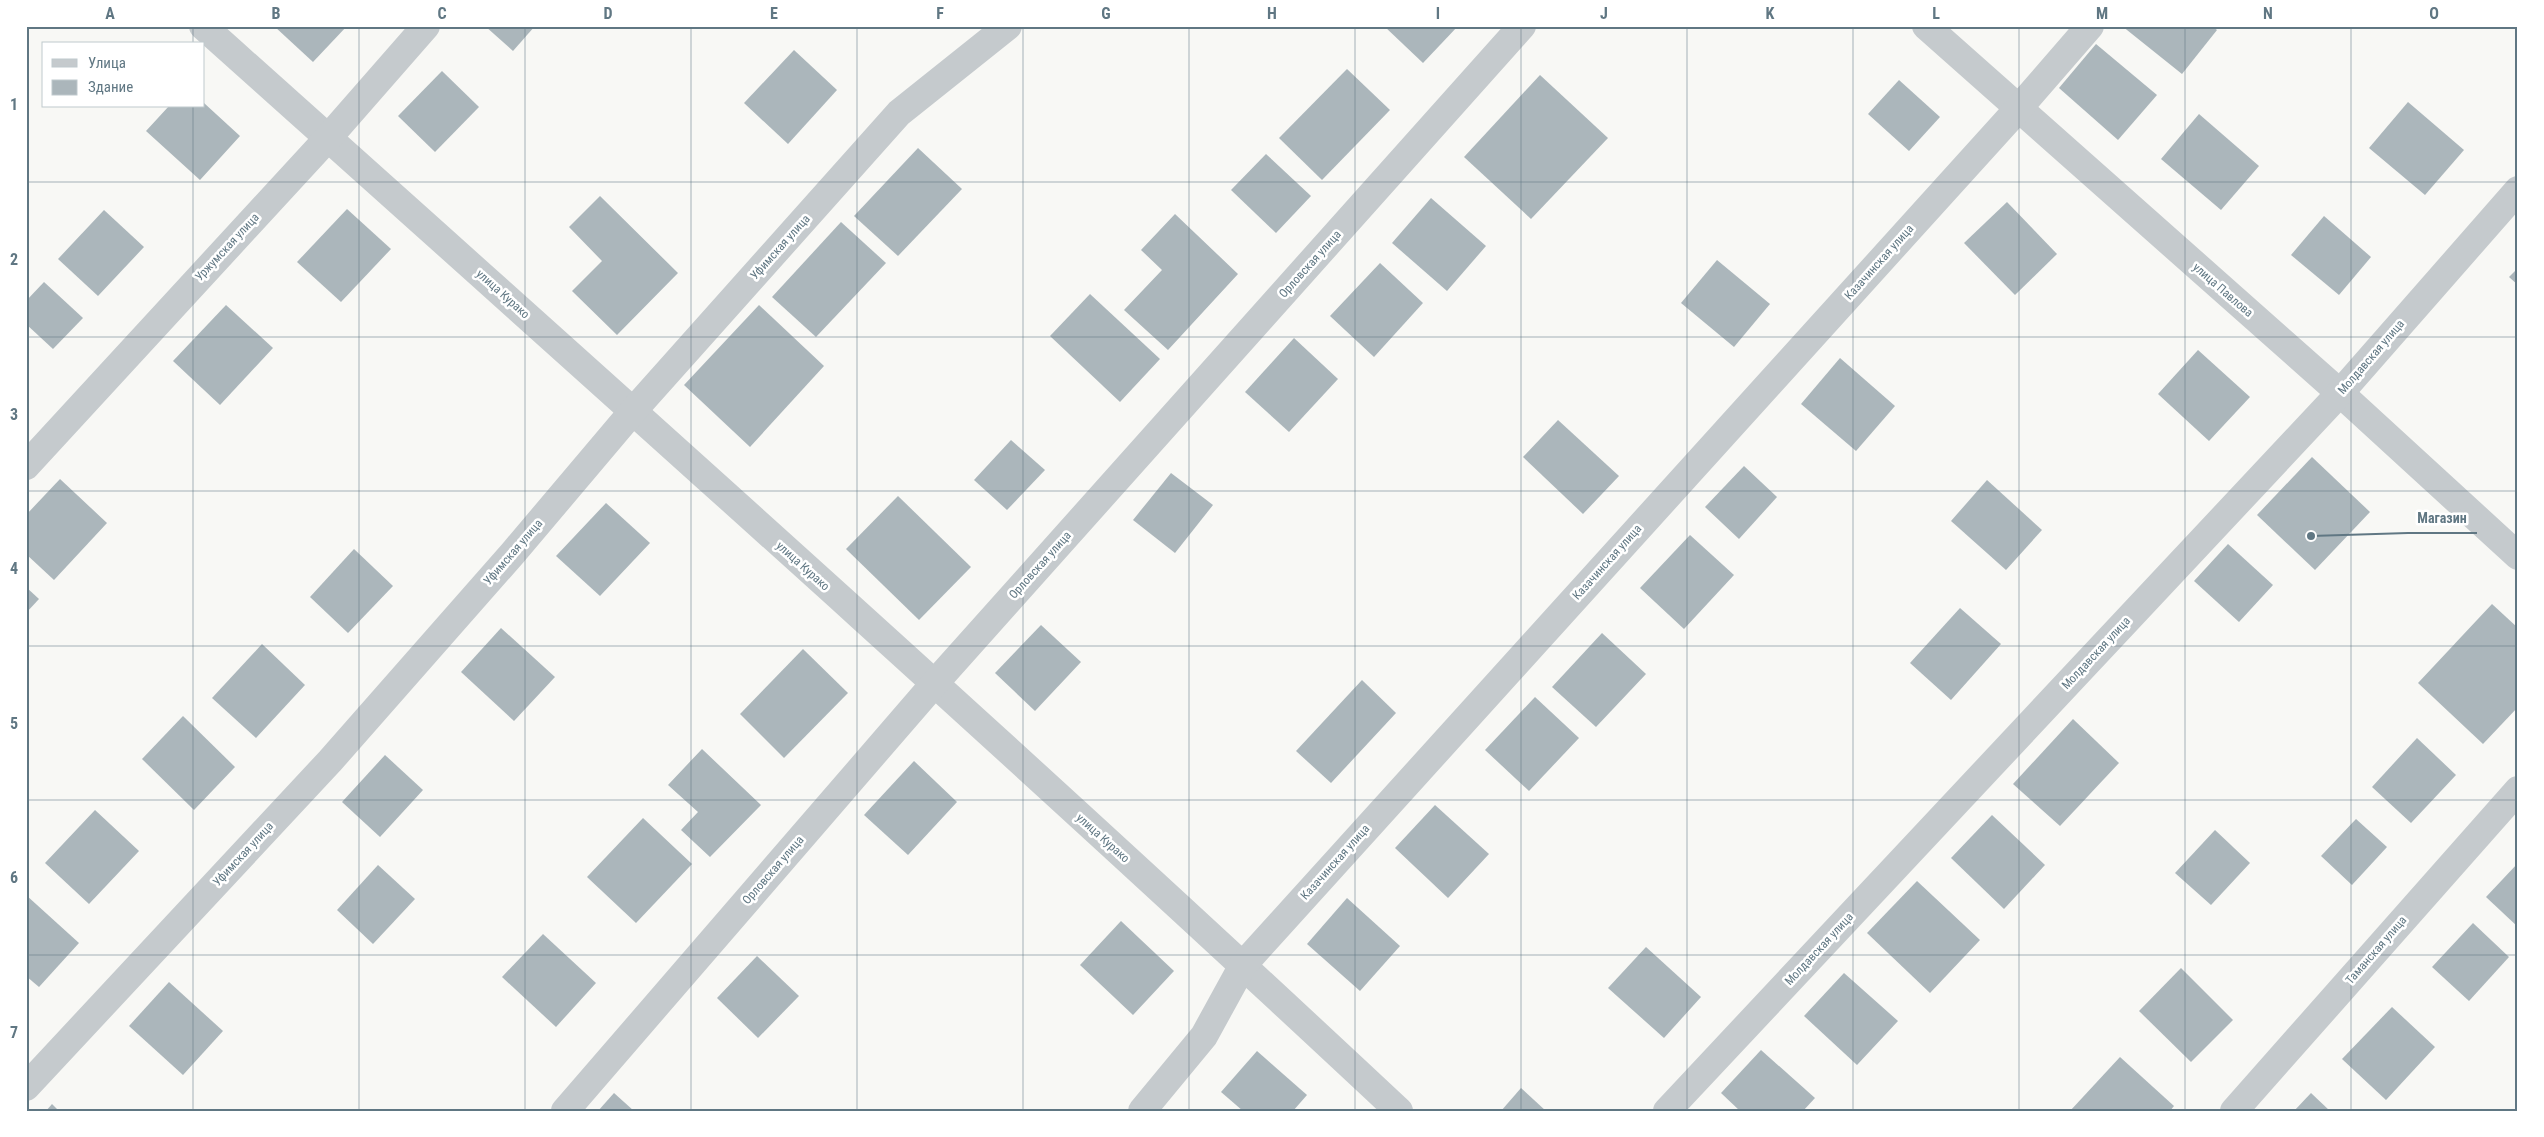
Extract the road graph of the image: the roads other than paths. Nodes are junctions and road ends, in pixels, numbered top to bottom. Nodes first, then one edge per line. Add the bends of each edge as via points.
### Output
1 (203, 26) edge
2 (426, 26) edge
3 (1008, 26) edge
4 (1522, 26) edge
5 (1926, 26) edge
6 (2090, 26) edge
7 (2018, 109) junction
8 (328, 138) junction
9 (2518, 190) edge
10 (2340, 393) junction
11 (633, 411) junction
12 (26, 466) edge
13 (2518, 556) edge
14 (934, 684) junction
15 (2518, 790) edge
16 (1243, 965) junction
17 (26, 1087) edge
18 (565, 1111) edge
19 (1142, 1111) edge
20 (1399, 1111) edge
21 (1666, 1111) edge
22 (2234, 1111) edge

1 - 8 street, улица Курако
2 - 8 street, Уржумская улица
3 - 11 street, Уфимская улица via 899,113
4 - 14 street, Орловская улица
5 - 7 street, улица Павлова
6 - 7 street, Казачинская улица
7 - 10 street, улица Павлова
7 - 16 street, Казачинская улица
8 - 11 street, улица Курако
8 - 12 street, Уржумская улица
9 - 10 street, Молдавская улица
10 - 13 street, улица Павлова
10 - 21 street, Молдавская улица
11 - 14 street, улица Курако
11 - 17 street, Уфимская улица via 337,753
14 - 16 street, улица Курако
14 - 18 street, Орловская улица
15 - 22 street, Таманская улица
16 - 19 street, Казачинская улица via 1204,1036
16 - 20 street, улица Курако

